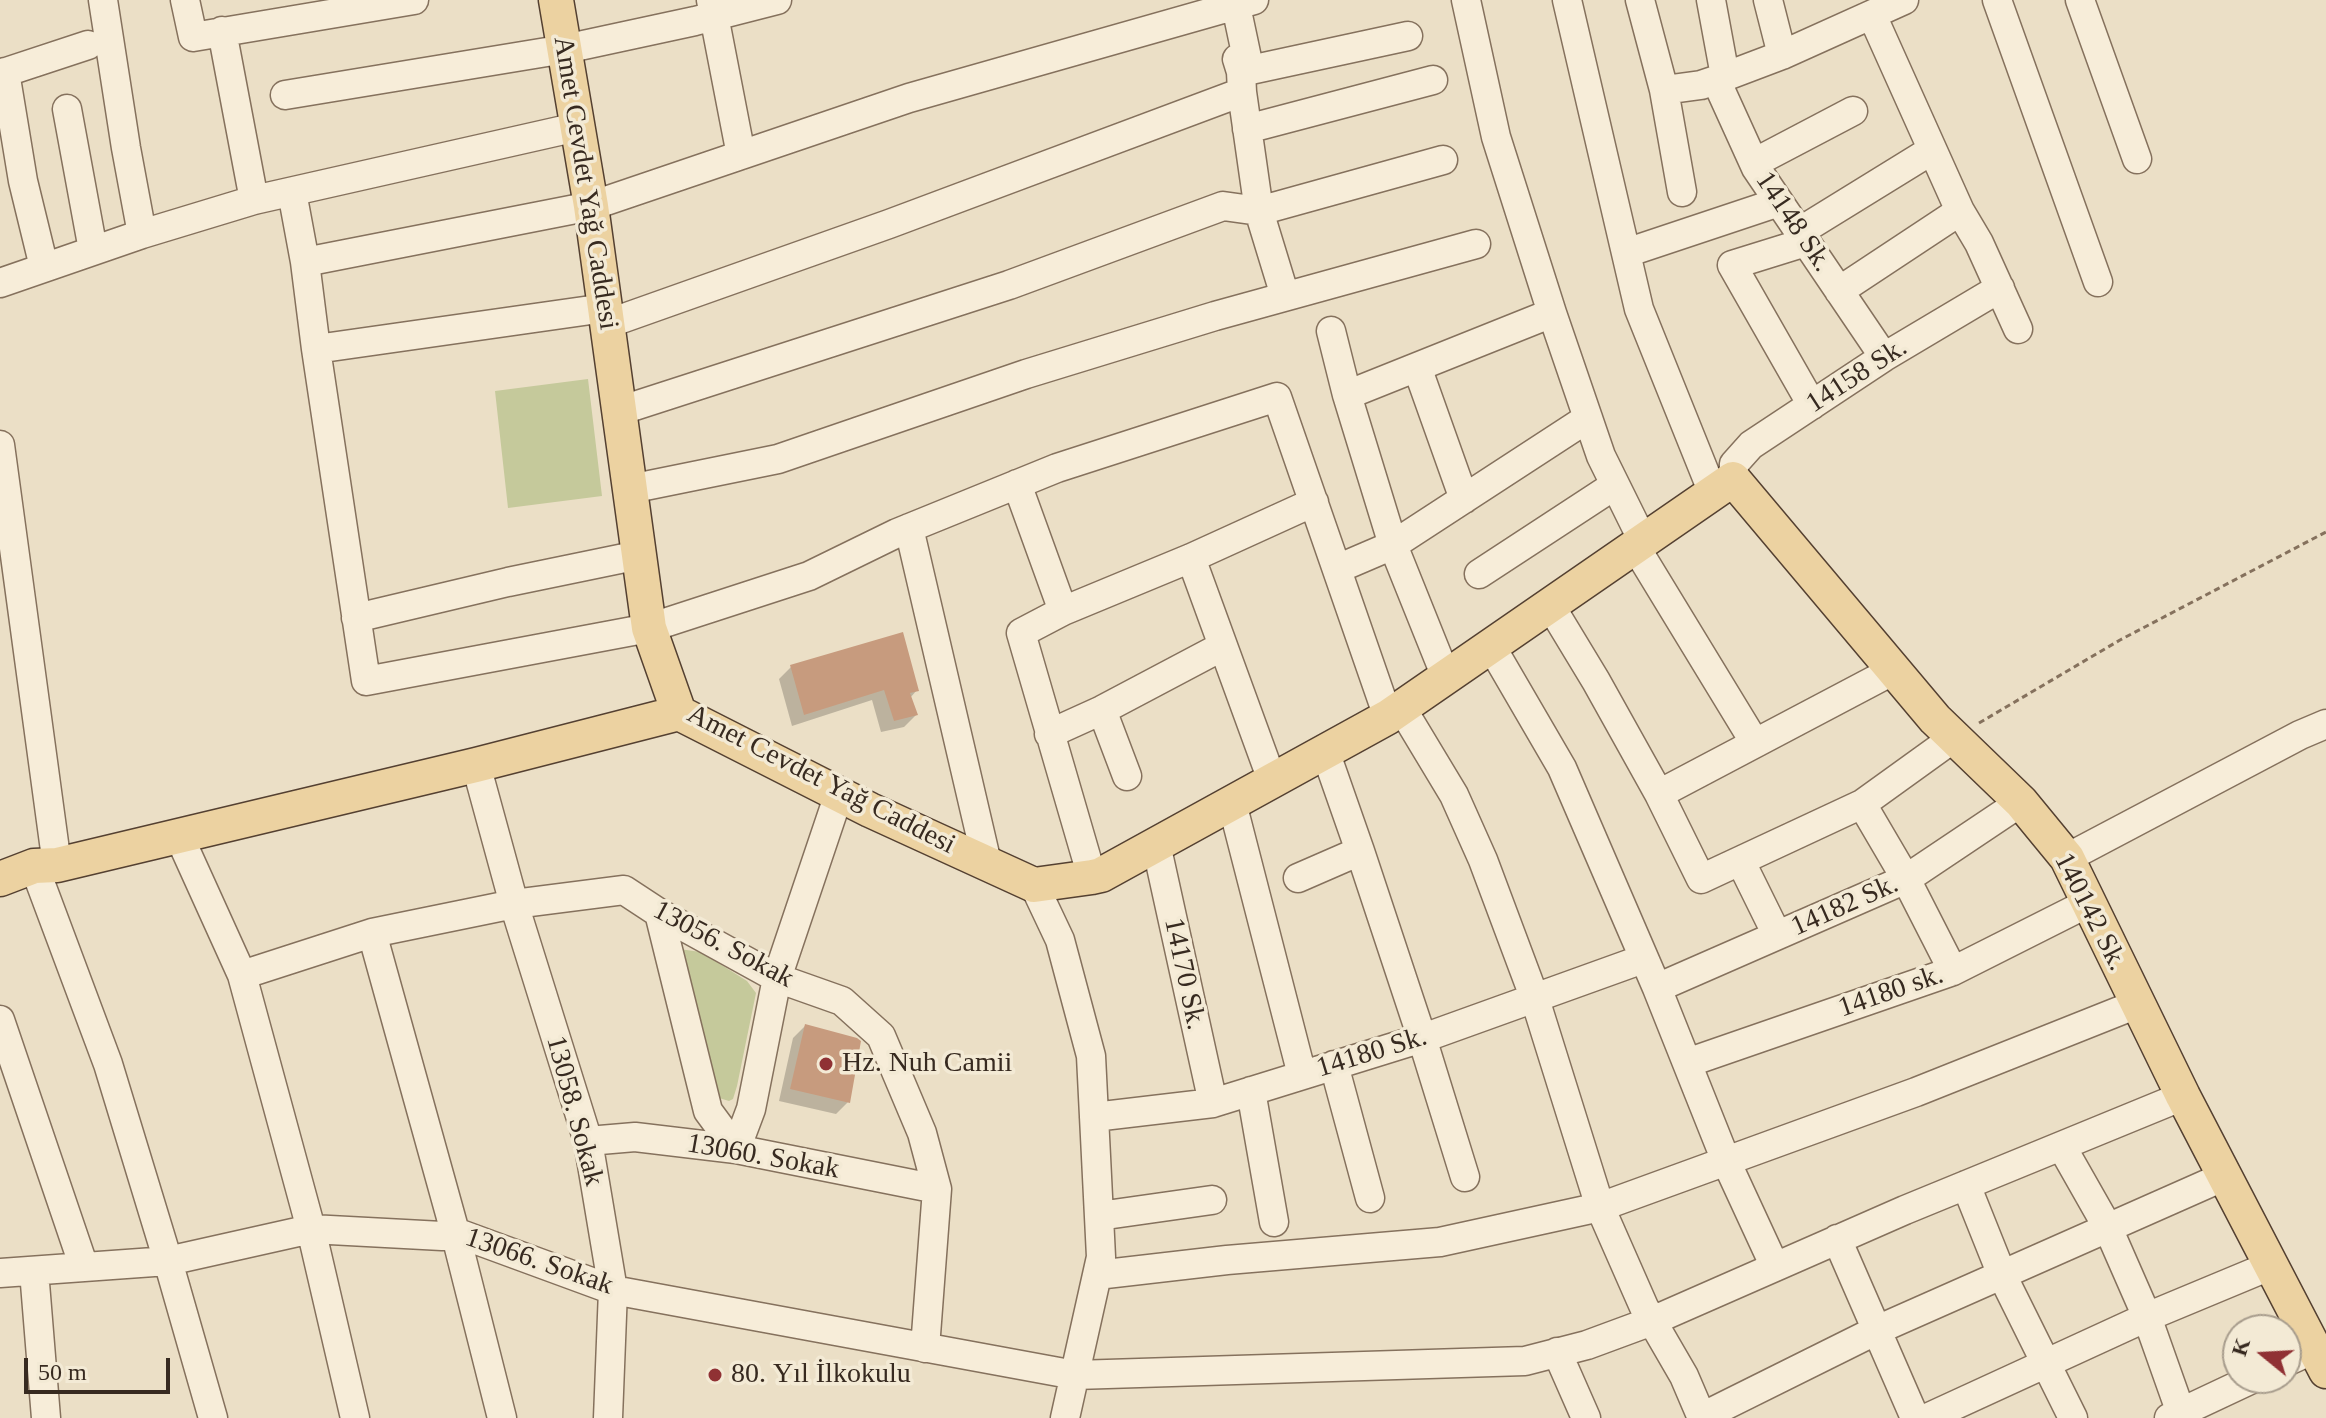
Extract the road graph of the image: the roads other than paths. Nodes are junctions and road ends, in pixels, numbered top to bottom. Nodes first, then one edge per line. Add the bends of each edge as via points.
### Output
1 (103, 0) edge
2 (185, 0) edge
3 (414, 0) edge
4 (556, 0) edge
5 (777, 0) edge
6 (1466, 0) edge
7 (1567, 0) edge
8 (1640, 0) edge
9 (1711, 0) edge
10 (1768, 0) edge
11 (1904, 0) edge
12 (1997, 0) edge
13 (2080, 0) edge
14 (1245, 3) edge
15 (713, 8) edge
16 (1858, 12) edge
17 (222, 31) junction
18 (1408, 36) dead end
19 (88, 45) dead end
20 (565, 49) junction
21 (1782, 55) junction
22 (2, 73) edge
23 (1721, 78) junction
24 (1433, 80) dead end
25 (1241, 82) junction
26 (1664, 90) junction
27 (285, 95) dead end
28 (67, 109) dead end
29 (1853, 111) dead end
30 (577, 127) junction
31 (1247, 129) junction
32 (1932, 150) junction
33 (741, 155) junction
34 (2137, 159) dead end
35 (1443, 160) dead end
36 (1754, 163) junction
37 (11, 183) edge
38 (292, 192) junction
39 (1682, 192) dead end
40 (254, 200) junction
41 (1779, 202) junction
42 (591, 206) junction
43 (1259, 211) junction
44 (1960, 211) junction
45 (142, 234) junction
46 (1802, 237) junction
47 (1476, 244) dead end
48 (93, 250) junction
49 (1626, 253) junction
50 (305, 262) junction
51 (44, 267) junction
52 (2098, 282) dead end
53 (0, 283) edge
54 (2000, 288) junction
55 (1839, 291) junction
56 (1285, 296) junction
57 (1552, 313) junction
58 (606, 316) junction
59 (2018, 329) dead end
60 (1331, 331) dead end
61 (316, 349) junction
62 (1884, 357) junction
63 (1417, 367) junction
64 (1347, 395) junction
65 (1812, 405) junction
66 (619, 411) junction
67 (1588, 418) junction
68 (0, 445) edge
69 (1017, 484) junction
70 (1615, 485) junction
71 (1723, 486) junction
72 (630, 489) junction
73 (1464, 499) junction
74 (1314, 502) junction
75 (909, 528) junction
76 (1639, 544) junction
77 (1393, 545) junction
78 (639, 555) junction
79 (1191, 558) junction
80 (1337, 569) junction
81 (1479, 574) dead end
82 (1550, 605) junction
83 (1063, 611) junction
84 (356, 618) junction
85 (649, 628) junction
86 (1223, 646) junction
87 (1491, 646) junction
88 (1894, 670) junction
89 (1446, 677) junction
90 (1102, 710) junction
91 (1395, 712) junction
92 (679, 713) junction
93 (2326, 724) edge
94 (1049, 734) junction
95 (1955, 737) junction
96 (1755, 743) junction
97 (1325, 751) junction
98 (476, 765) junction
99 (1127, 776) dead end
100 (1272, 780) junction
101 (839, 794) junction
102 (1659, 794) junction
103 (2021, 802) junction
104 (1232, 803) junction
105 (1862, 804) junction
106 (179, 836) junction
107 (1156, 844) junction
108 (1360, 851) junction
109 (2067, 858) junction
110 (1741, 862) junction
111 (987, 863) junction
112 (45, 866) junction
113 (0, 870) edge
114 (1092, 877) junction
115 (0, 878) edge
116 (1298, 878) dead end
117 (1906, 879) junction
118 (1034, 885) junction
119 (2088, 903) junction
120 (514, 904) junction
121 (659, 913) junction
122 (372, 933) junction
123 (1777, 935) junction
124 (1643, 959) junction
125 (1953, 971) junction
126 (242, 975) junction
127 (777, 978) junction
128 (1657, 988) junction
129 (1535, 999) junction
130 (2137, 1004) junction
131 (0, 1020) edge
132 (1422, 1038) junction
133 (1687, 1063) junction
134 (1334, 1065) junction
135 (1302, 1075) junction
136 (1251, 1091) junction
137 (2183, 1096) junction
138 (1213, 1103) junction
139 (1094, 1117) junction
140 (588, 1141) junction
141 (2062, 1147) junction
142 (736, 1149) junction
143 (1726, 1161) junction
144 (2225, 1176) junction
145 (1465, 1177) dead end
146 (1966, 1185) junction
147 (937, 1189) junction
148 (1370, 1198) dead end
149 (1212, 1200) dead end
150 (1600, 1207) junction
151 (1099, 1216) junction
152 (1274, 1222) dead end
153 (2108, 1228) junction
154 (311, 1229) junction
155 (455, 1232) junction
156 (1837, 1239) junction
157 (168, 1261) junction
158 (2272, 1265) junction
159 (84, 1267) junction
160 (1775, 1267) junction
161 (34, 1271) junction
162 (0, 1273) edge
163 (1097, 1275) junction
164 (2002, 1275) junction
165 (613, 1290) junction
166 (2147, 1317) junction
167 (1652, 1321) junction
168 (1877, 1330) junction
169 (925, 1348) junction
170 (1557, 1352) junction
171 (2309, 1361) edge
172 (2046, 1363) junction
173 (1075, 1375) junction
174 (2222, 1393) edge
175 (2175, 1415) edge
176 (46, 1418) edge
177 (213, 1418) edge
178 (355, 1418) edge
179 (502, 1418) edge
180 (608, 1418) edge
181 (1065, 1418) edge
182 (1586, 1418) edge
183 (1702, 1418) edge
184 (1915, 1418) edge
185 (1927, 1418) edge
186 (2073, 1418) edge

1 - 45 street
2 - 17 street via 193,37
3 - 17 street
4 - 20 main road, Amet Cevdet Yağ Caddesi
5 - 15 street
6 - 57 street via 1496,137
7 - 49 street
8 - 26 street
9 - 23 street, 14148 Sk.
10 - 21 street
11 - 16 street
12 - 52 street
13 - 34 street
14 - 25 street via 1247,58 1237,59
14 - 33 street via 909,98
15 - 20 street
15 - 33 street
16 - 21 street
16 - 32 street
17 - 40 street
18 - 25 street
19 - 22 street
20 - 27 street
20 - 30 main road, Amet Cevdet Yağ Caddesi
21 - 23 street
22 - 37 street
23 - 26 street
23 - 36 street, 14148 Sk.
24 - 31 street
25 - 31 street
25 - 58 street via 933,208
26 - 39 street
28 - 48 street
29 - 36 street
30 - 38 street
30 - 42 main road, Amet Cevdet Yağ Caddesi
31 - 43 street
32 - 44 street
32 - 46 street
33 - 42 street
35 - 43 street
36 - 41 street, 14148 Sk.
37 - 51 street
38 - 40 street
38 - 50 street
40 - 45 street
41 - 46 street, 14148 Sk.
41 - 49 street
42 - 50 street
42 - 58 main road, Amet Cevdet Yağ Caddesi
43 - 56 street
43 - 66 street via 1223,206 1009,285
44 - 54 street
44 - 55 street
45 - 48 street
46 - 55 street, 14148 Sk.
46 - 65 street via 1732,265
47 - 56 street
48 - 51 street
49 - 71 street via 1639,309
50 - 61 street
51 - 53 street
54 - 59 street
54 - 62 street, 14158 Sk.
55 - 62 street, 14148 Sk.
56 - 72 street via 1026,374 778,459
57 - 63 street
57 - 67 street
58 - 61 street
58 - 66 main road, Amet Cevdet Yağ Caddesi
60 - 64 street
61 - 84 street
62 - 65 street, 14158 Sk.
63 - 64 street
63 - 73 street
64 - 77 street
65 - 71 street, 14158 Sk. via 1751,445
66 - 72 main road, Amet Cevdet Yağ Caddesi
67 - 70 street
67 - 73 street
68 - 112 street
69 - 74 street via 1277,397
69 - 75 street
69 - 83 street
70 - 76 street
70 - 81 street
71 - 76 main road
71 - 88 main road, 140142 Sk.
72 - 78 main road, Amet Cevdet Yağ Caddesi
73 - 77 street
74 - 79 street
74 - 80 street
75 - 85 street via 809,576
75 - 111 street
76 - 82 main road
76 - 96 street
77 - 80 street
77 - 89 street
78 - 84 street
78 - 85 main road, Amet Cevdet Yağ Caddesi
79 - 83 street
79 - 86 street
80 - 91 street
82 - 87 main road
82 - 102 street
83 - 94 street via 1021,633
84 - 85 street via 366,681
85 - 92 main road, Amet Cevdet Yağ Caddesi
86 - 90 street
86 - 100 street
87 - 89 main road
87 - 124 street via 1562,768
88 - 95 main road, 140142 Sk.
88 - 96 street
89 - 91 main road
90 - 94 street
90 - 99 street
91 - 97 main road
91 - 129 street via 1454,795
92 - 98 main road
92 - 101 main road, Amet Cevdet Yağ Caddesi
93 - 109 street
94 - 114 street
95 - 103 main road, 140142 Sk.
95 - 105 street
96 - 102 street
97 - 100 main road
97 - 108 street
98 - 106 main road
98 - 120 street, 13058. Sokak
100 - 104 main road
101 - 111 main road, Amet Cevdet Yağ Caddesi
101 - 127 street
102 - 110 street via 1701,879
103 - 109 main road, 140142 Sk.
103 - 117 street, 14182 Sk.
104 - 107 main road
104 - 135 street
105 - 110 street
105 - 117 street
106 - 112 main road
106 - 126 street
107 - 114 main road
107 - 138 street, 14170 Sk.
108 - 116 street
108 - 132 street
109 - 119 main road, 140142 Sk.
110 - 123 street
111 - 118 main road, Amet Cevdet Yağ Caddesi
112 - 115 main road
112 - 157 street
113 - 115 street
114 - 118 main road
117 - 123 street, 14182 Sk.
117 - 125 street
118 - 139 street via 1060,940 1091,1056
119 - 125 street, 14180 sk.
119 - 130 main road, 140142 Sk.
120 - 121 street, 13056. Sokak via 624,890
120 - 122 street, 13056. Sokak
120 - 140 street, 13058. Sokak
121 - 127 street, 13056. Sokak
121 - 142 street via 708,1111
122 - 126 street, 13056. Sokak
122 - 155 street
123 - 128 street, 14182 Sk.
124 - 128 street
124 - 129 street, 14180 Sk.
125 - 133 street, 14180 sk.
126 - 154 street
127 - 142 street via 751,1109
127 - 147 street, 13056. Sokak via 842,1001 881,1036 922,1133
128 - 133 street
129 - 132 street, 14180 Sk.
129 - 150 street
130 - 137 main road, 140142 Sk.
130 - 143 street
131 - 159 street
132 - 134 street, 14180 Sk.
132 - 145 street
133 - 143 street
134 - 135 street, 14180 Sk.
134 - 148 street
135 - 136 street, 14180 Sk.
136 - 138 street, 14180 Sk.
136 - 152 street
137 - 141 street, 13066. Sokak
137 - 144 main road, 140142 Sk.
138 - 139 street, 14180 Sk.
139 - 151 street
140 - 142 street, 13060. Sokak via 635,1137
140 - 165 street, 13058. Sokak
141 - 146 street, 13066. Sokak
141 - 153 street
142 - 147 street, 13060. Sokak
143 - 150 street
143 - 160 street
144 - 153 street
144 - 158 main road, 140142 Sk.
146 - 156 street, 13066. Sokak
146 - 164 street
147 - 169 street, 13056. Sokak
149 - 151 street
150 - 163 street via 1440,1242
150 - 167 street
151 - 163 street
153 - 164 street
153 - 166 street
154 - 155 street, 13066. Sokak via 442,1236
154 - 157 street, 13066. Sokak
154 - 178 street
155 - 165 street, 13066. Sokak
155 - 179 street
156 - 160 street, 13066. Sokak
156 - 168 street
157 - 159 street, 13066. Sokak
157 - 177 street
158 - 166 street
158 - 171 main road, 140142 Sk.
159 - 161 street, 13066. Sokak
160 - 167 street, 13066. Sokak
161 - 162 street, 13066. Sokak
161 - 176 street
163 - 173 street
164 - 168 street
164 - 172 street
165 - 169 street, 13066. Sokak
165 - 180 street, 13058. Sokak
166 - 172 street
166 - 175 street
167 - 170 street, 13066. Sokak
167 - 183 street
168 - 183 street
168 - 184 street
169 - 173 street, 13066. Sokak
170 - 173 street, 13066. Sokak via 1525,1361
170 - 182 street
172 - 185 street
172 - 186 street
173 - 181 street
174 - 175 street

